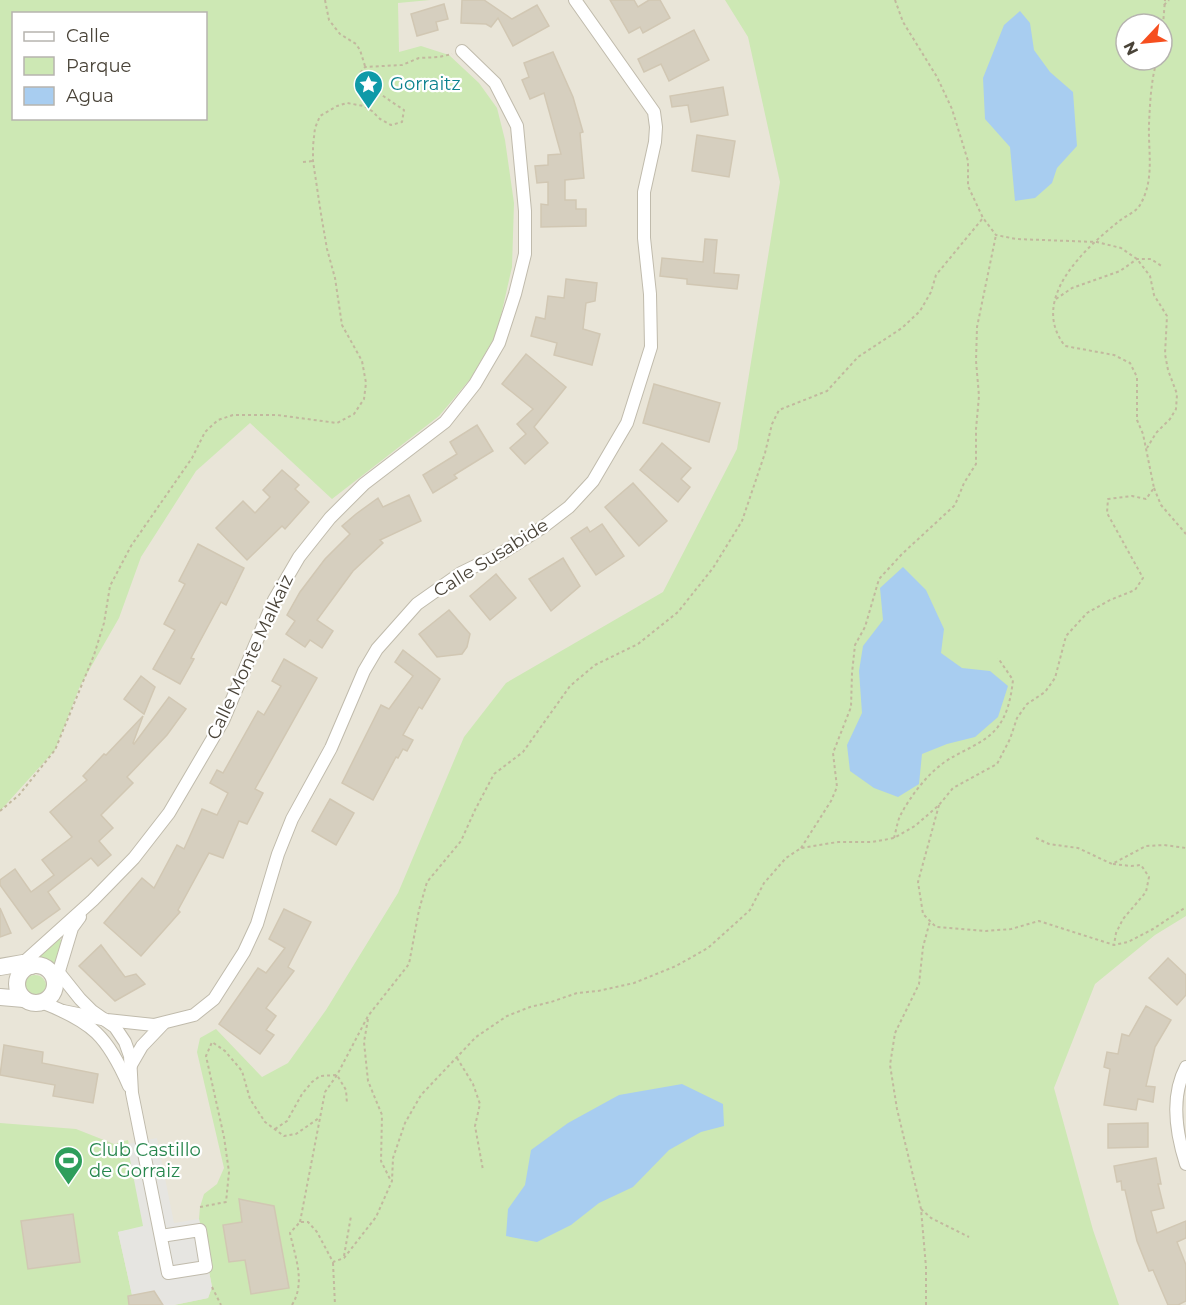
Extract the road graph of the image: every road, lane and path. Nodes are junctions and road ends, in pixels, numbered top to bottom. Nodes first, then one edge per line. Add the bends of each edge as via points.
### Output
1 (325, 0) edge
2 (575, 0) edge
3 (895, 0) edge
4 (1165, 0) edge
5 (1170, 0) edge
6 (1164, 5) junction
7 (1164, 12) edge
8 (462, 51) joint
9 (365, 67) junction
10 (1156, 72) edge
11 (313, 161) junction
12 (303, 162) dead end
13 (983, 218) junction
14 (996, 235) junction
15 (1096, 243) junction
16 (1137, 259) junction
17 (1163, 267) dead end
18 (1056, 299) junction
19 (1147, 448) junction
20 (1154, 488) junction
21 (1186, 534) edge
22 (998, 658) dead end
23 (939, 805) junction
24 (0, 812) edge
25 (894, 838) junction
26 (1036, 838) dead end
27 (801, 848) junction
28 (1186, 848) edge
29 (1112, 864) junction
30 (93, 900) junction
31 (1186, 907) edge
32 (930, 921) junction
33 (1114, 945) junction
34 (0, 967) edge
35 (29, 967) junction
36 (60, 974) junction
37 (0, 997) edge
38 (47, 997) junction
39 (24, 999) junction
40 (63, 1011) junction
41 (368, 1016) junction
42 (107, 1020) junction
43 (163, 1024) junction
44 (457, 1058) junction
45 (131, 1065) junction
46 (1186, 1067) edge
47 (337, 1076) junction
48 (132, 1093) junction
49 (347, 1104) dead end
50 (319, 1118) junction
51 (275, 1129) junction
52 (1186, 1164) edge
53 (483, 1170) dead end
54 (392, 1182) junction
55 (200, 1207) dead end
56 (921, 1209) junction
57 (351, 1216) dead end
58 (300, 1222) junction
59 (161, 1236) junction
60 (969, 1238) dead end
61 (344, 1258) junction
62 (333, 1262) junction
63 (212, 1287) dead end
64 (293, 1304) edge
65 (221, 1305) edge
66 (335, 1305) edge
67 (926, 1305) edge

1 - 9 path via 329,20 340,34 356,44
2 - 43 street, Calle Susabide via 654,112 656,127 645,192 651,347 627,423 593,481 569,507 417,604 377,649 331,748 292,819 244,952 205,1008
3 - 13 path via 903,22 952,109 968,161 968,186
4 - 6 path
5 - 6 path
6 - 7 path
8 - 9 path via 402,65
8 - 30 street, Calle Monte Malkaiz via 495,83 517,126 525,254 499,343 446,422 364,484 299,557 274,600 223,721 169,813 134,858
9 - 11 path via 360,73 364,80 404,110 402,122 391,125 357,104 337,106 320,116 315,128
10 - 15 path via 1149,125 1151,168 1145,195 1138,208
11 - 12 path
11 - 24 path via 342,325 362,360 364,399 354,414 337,423 277,415 232,415 218,420 205,432 192,458 131,546 111,586 94,655 55,750
13 - 14 path
13 - 41 path via 936,275 920,311 902,328 858,357 827,391 778,410 742,521 713,568 678,612 638,644 595,665 570,686 524,752 494,774 461,842 427,882 409,964
14 - 15 path
14 - 27 path via 977,327 976,465 956,505 879,579 865,627 855,645 851,707 833,753 837,787
15 - 16 path via 1121,248
15 - 18 path via 1071,267
16 - 17 path via 1151,259
16 - 18 path via 1120,271 1072,288
16 - 19 path via 1150,276 1154,295 1167,316 1165,354 1177,394 1176,409
18 - 19 path via 1052,311 1056,334 1065,346 1114,355 1130,363 1137,377 1137,420
19 - 20 path
20 - 21 path via 1161,505
20 - 23 path via 1146,498 1108,499 1107,513 1143,578 1135,590 1087,613 1066,636 1056,678 1017,718 997,764 953,788
22 - 25 path via 1013,680 1010,705 997,728 933,771 899,818
23 - 25 path
23 - 32 path via 918,882 923,914
25 - 27 path
26 - 29 path via 1048,844 1078,848
27 - 44 path via 786,858 764,883 750,910 708,948 634,983 577,993 507,1016 476,1037
28 - 29 path via 1146,846
29 - 33 path via 1141,865 1149,877 1146,891 1123,919
30 - 35 street, Calle Monte Malkaiz
30 - 36 street, Calle Monte Malkaiz via 72,928
31 - 33 path via 1154,929
32 - 33 path via 936,927 986,931 1039,921
32 - 56 path via 919,984 895,1033 890,1065
34 - 35 street
35 - 36 street
35 - 38 street via 51,974 54,985
35 - 39 street via 17,986
36 - 38 street, Calle Monte Malkaiz
36 - 42 street via 92,1011
37 - 39 street
38 - 39 street via 35,1003
38 - 40 street
40 - 42 street, Calle Susabide
40 - 48 street via 99,1033 117,1059
41 - 47 path
41 - 54 path via 364,1042 368,1081 382,1115 381,1161
42 - 43 street, Calle Susabide
42 - 45 street via 125,1041
43 - 45 street via 142,1046
44 - 53 path via 480,1104 475,1126
44 - 54 path via 421,1095 405,1123 393,1158
45 - 48 street
46 - 52 street via 1175,1107
47 - 49 path via 346,1090
47 - 50 path via 325,1092
47 - 51 path via 320,1076 312,1082 287,1121
48 - 59 street
50 - 51 path via 296,1134 284,1136
50 - 58 path
51 - 55 path via 265,1122 250,1099 242,1071 212,1042 206,1056 229,1172 226,1202
54 - 61 path via 375,1217
56 - 60 path
56 - 67 path
57 - 61 path
58 - 62 path via 308,1222 317,1232
58 - 64 path via 290,1233 301,1279
59 - 59 street via 168,1273 206,1267 200,1230
61 - 62 path
62 - 66 path
63 - 65 path

